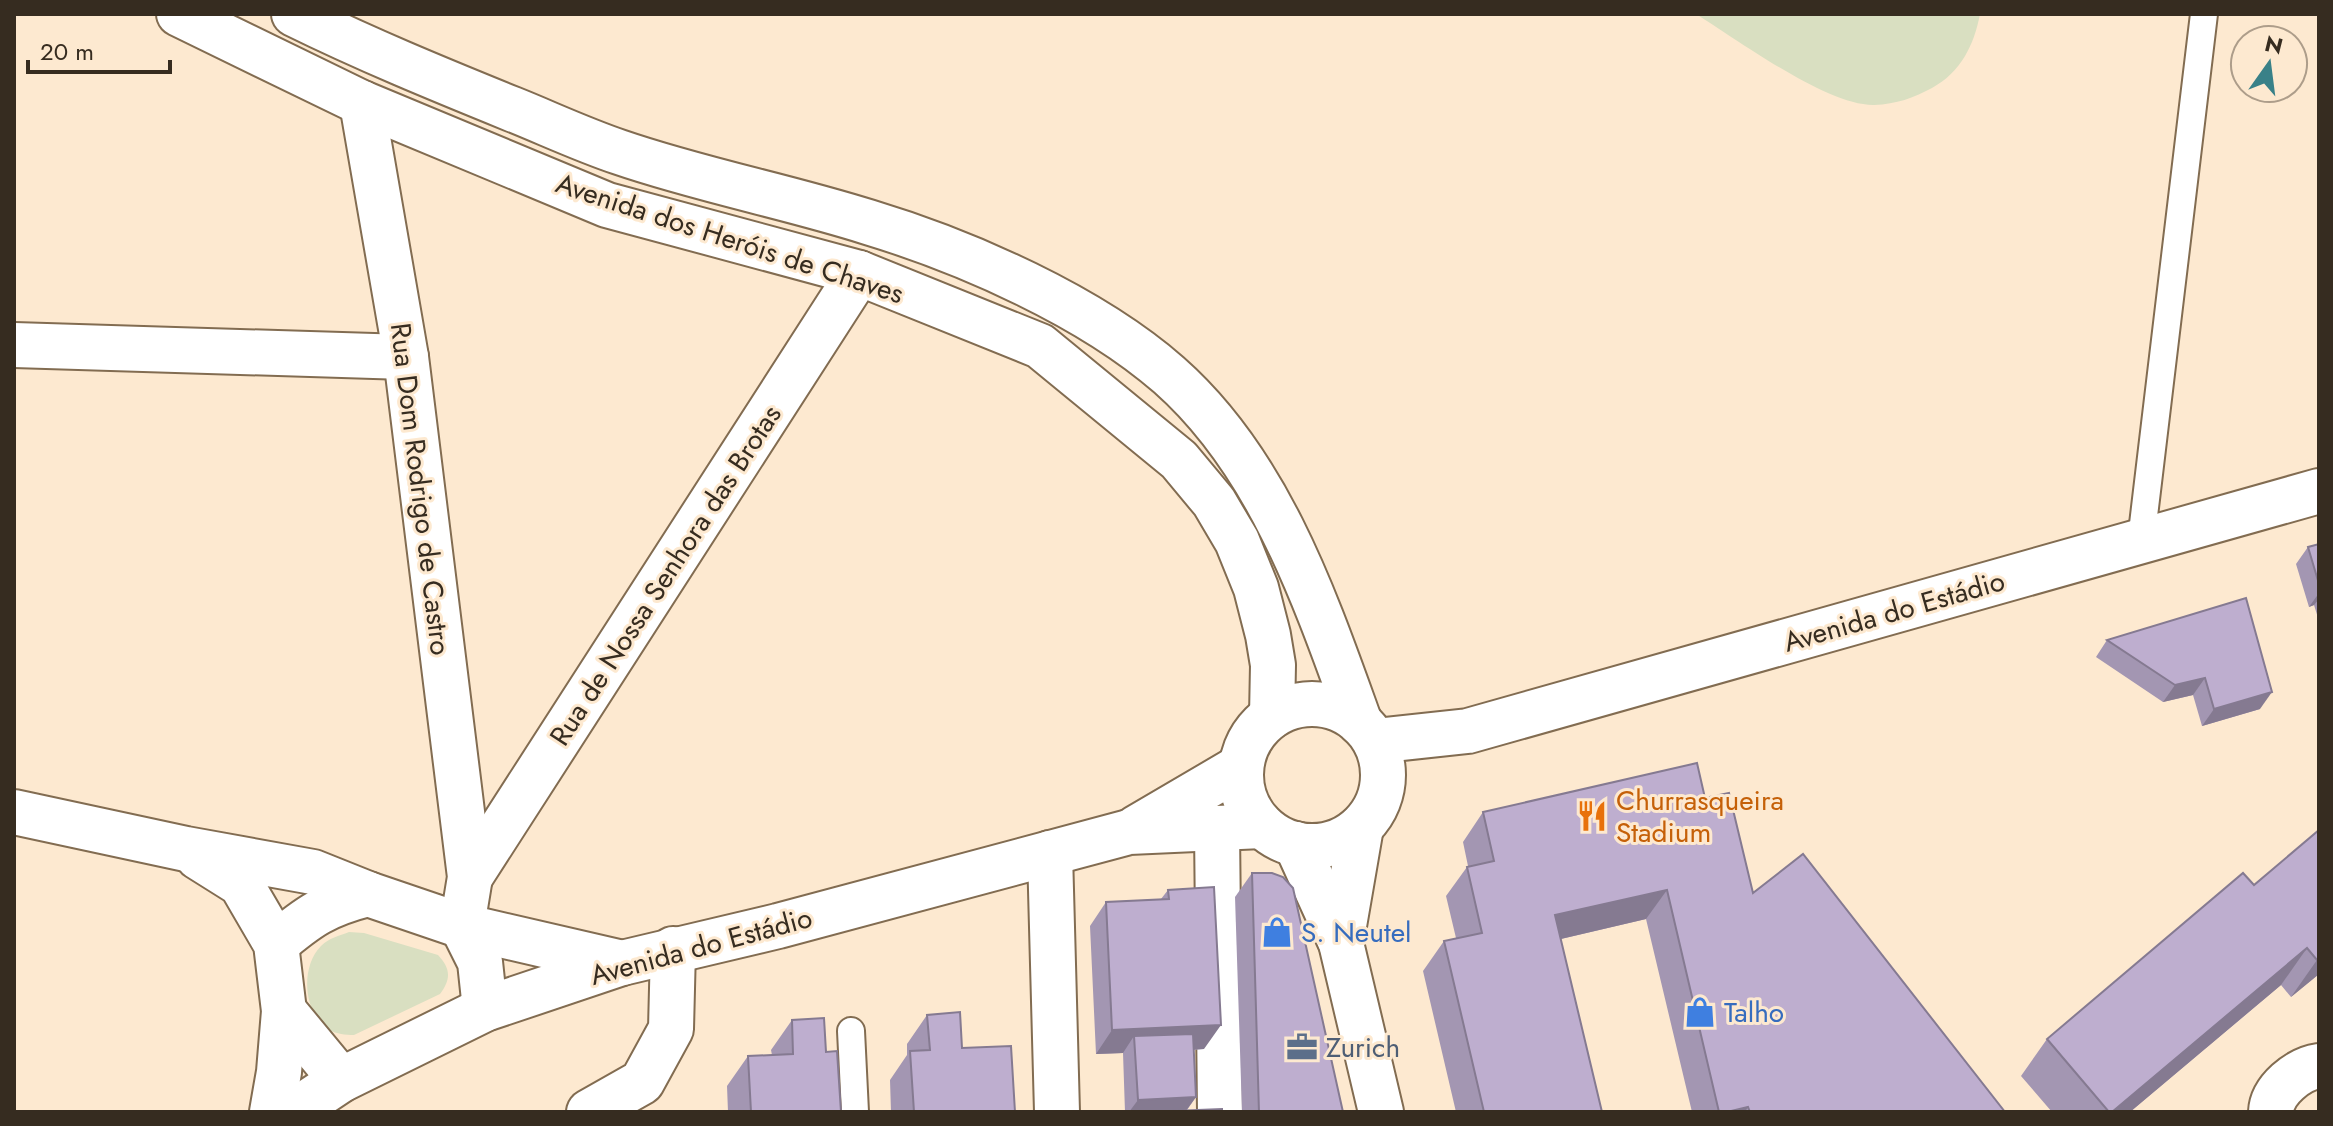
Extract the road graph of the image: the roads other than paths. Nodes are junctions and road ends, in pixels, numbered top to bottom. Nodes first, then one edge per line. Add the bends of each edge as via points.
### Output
1 (179, 14) edge
2 (294, 14) edge
3 (2204, 14) edge
4 (362, 103) junction
5 (859, 273) junction
6 (14, 345) edge
7 (406, 357) junction
8 (2319, 491) edge
9 (2141, 541) junction
10 (1272, 716) junction
11 (1468, 731) junction
12 (1367, 732) junction
13 (1240, 767) junction
14 (1382, 787) junction
15 (14, 812) edge
16 (1361, 827) junction
17 (1217, 829) junction
18 (1129, 832) junction
19 (1279, 835) junction
20 (186, 849) junction
21 (1050, 853) junction
22 (470, 877) junction
23 (368, 894) junction
24 (462, 926) junction
25 (1341, 943) junction
26 (276, 944) junction
27 (673, 949) junction
28 (622, 963) junction
29 (485, 1009) junction
30 (284, 1011) junction
31 (851, 1031) dead end
32 (2319, 1066) edge
33 (341, 1080) junction
34 (272, 1112) edge
35 (293, 1112) edge
36 (589, 1112) edge
37 (855, 1112) edge
38 (1057, 1112) edge
39 (1220, 1112) edge
40 (1381, 1112) edge
41 (2271, 1112) edge

1 - 4 street, Avenida dos Heróis de Chaves
2 - 12 street, Avenida dos Heróis de Chaves via 367,50 619,152 871,222 969,259 1116,336 1169,376 1204,413 1259,489 1321,614
3 - 9 lane
4 - 5 street, Avenida dos Heróis de Chaves via 607,205
4 - 7 street, Rua Dom Rodrigo de Castro
5 - 10 street, Avenida dos Heróis de Chaves via 1040,346 1179,460 1214,502 1256,588 1273,665
5 - 22 street, Rua de Nossa Senhora das Brotas
6 - 7 street
7 - 22 street, Rua Dom Rodrigo de Castro
8 - 9 street, Avenida do Estádio
9 - 11 street, Avenida do Estádio
10 - 12 street via 1318,704 1341,710
10 - 13 street via 1257,729
11 - 12 street
11 - 14 street
12 - 14 street via 1382,764
13 - 18 street, Avenida do Estádio
13 - 19 street via 1249,809
14 - 16 street
15 - 20 street
16 - 19 street via 1319,846
16 - 25 street
17 - 18 street, Avenida do Estádio
17 - 19 street, Avenida do Estádio
17 - 39 street
18 - 21 street, Avenida do Estádio
19 - 25 street
20 - 23 street via 313,872
20 - 26 street via 241,884
21 - 27 street, Avenida do Estádio
21 - 38 street
22 - 24 street
23 - 24 street
23 - 26 street via 332,904
24 - 28 street
24 - 29 street via 480,962
25 - 40 street
26 - 30 street
27 - 28 street, Avenida do Estádio
27 - 36 street via 671,1029 642,1082
28 - 29 street, Avenida do Estádio
29 - 33 street, Avenida do Estádio
30 - 33 street
30 - 34 street
31 - 37 lane
32 - 41 street via 2309,1067 2276,1092
33 - 35 street, Avenida do Estádio

